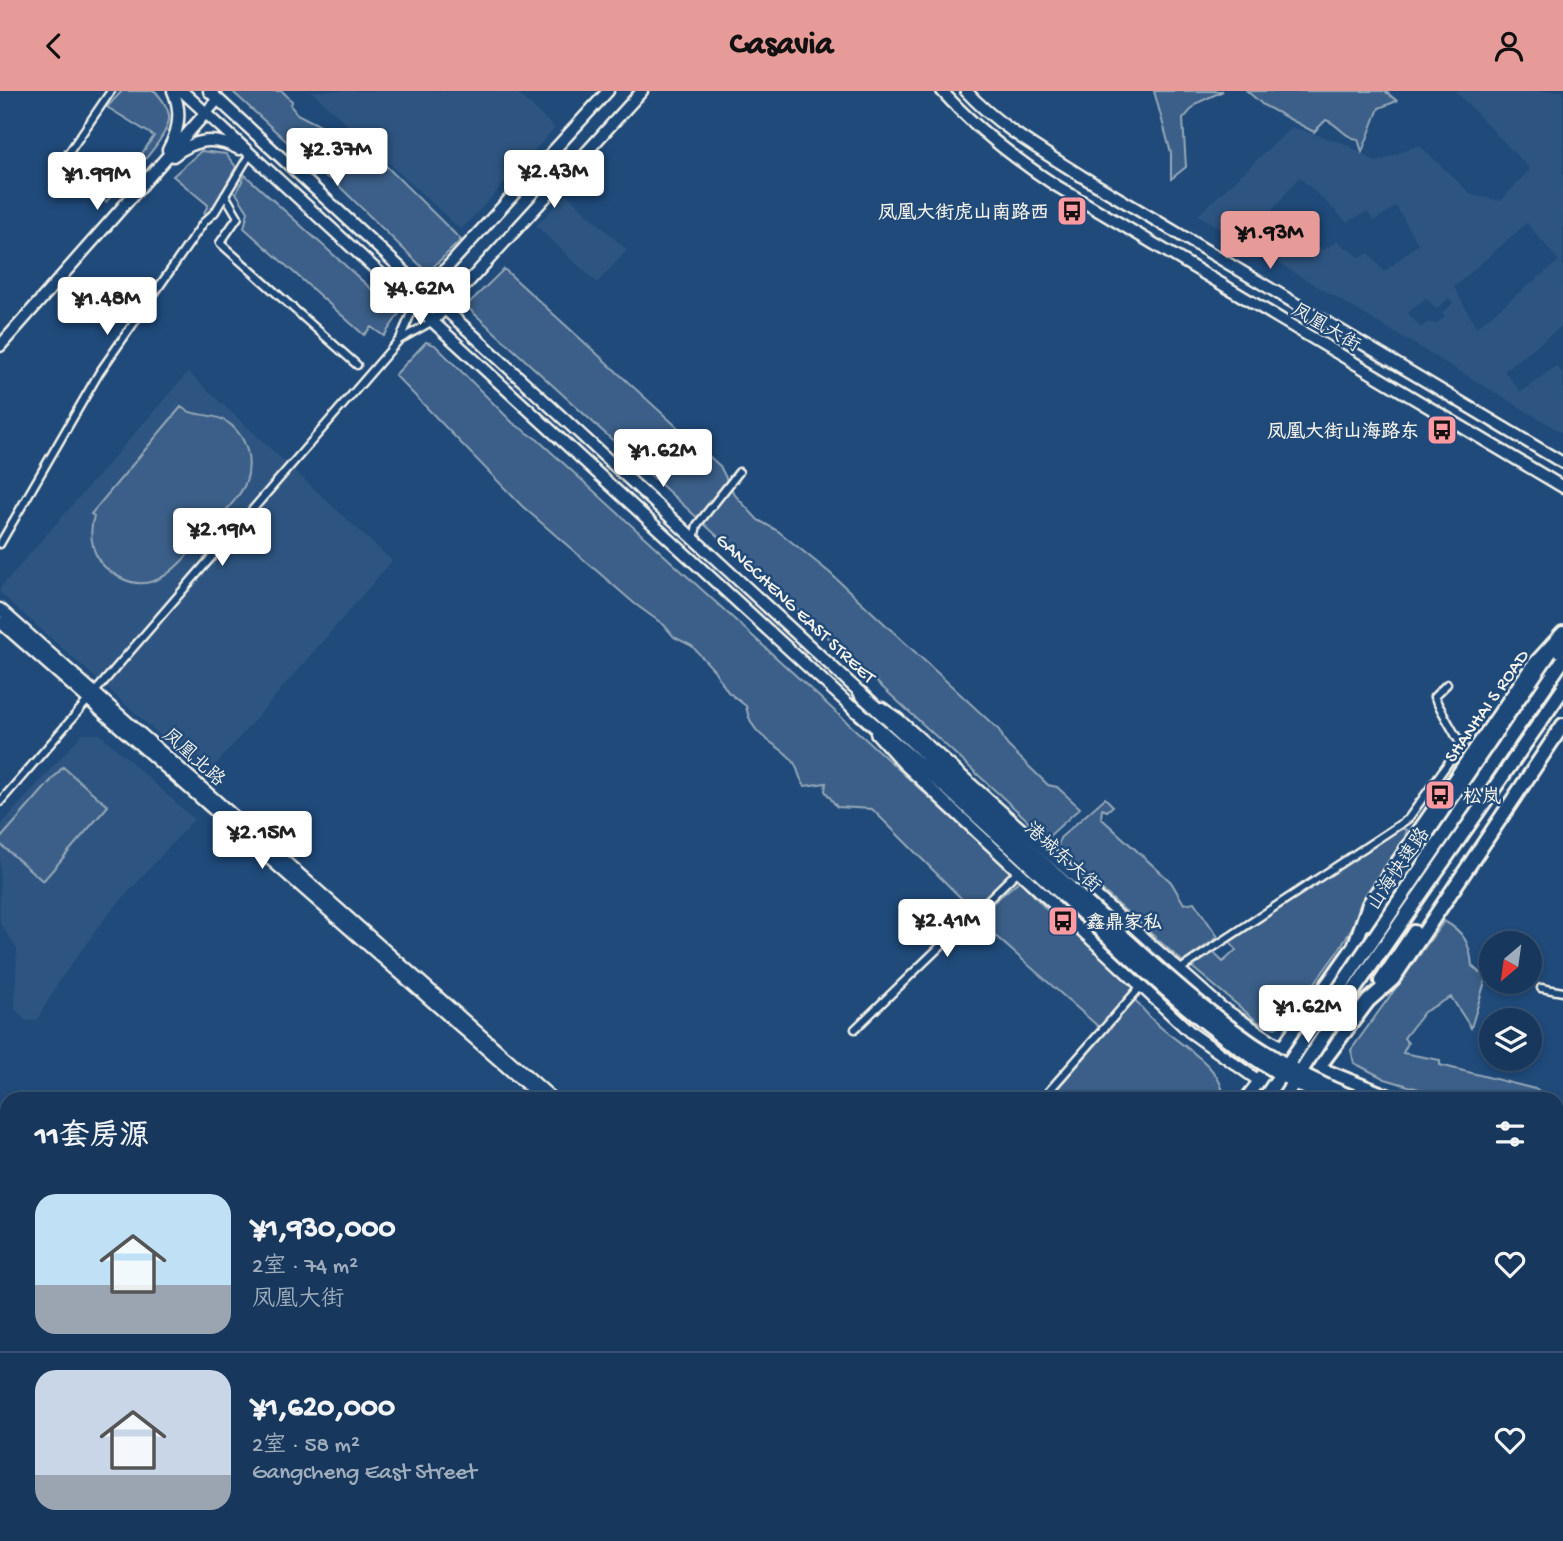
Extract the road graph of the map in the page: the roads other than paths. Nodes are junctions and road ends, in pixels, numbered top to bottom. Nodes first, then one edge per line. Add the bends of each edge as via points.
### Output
1 (111, 91) edge
2 (173, 91) edge
3 (181, 91) edge
4 (209, 91) edge
5 (608, 91) edge
6 (642, 91) edge
7 (942, 91) edge
8 (966, 91) edge
9 (218, 100) junction
10 (206, 114) junction
11 (252, 157) junction
12 (156, 169) junction
13 (57, 170) dead end
14 (225, 195) junction
15 (426, 291) junction
16 (415, 303) junction
17 (443, 308) junction
18 (433, 321) junction
19 (399, 340) junction
20 (0, 346) edge
21 (357, 365) dead end
22 (1563, 463) edge
23 (739, 472) dead end
24 (1563, 487) edge
25 (694, 539) junction
26 (0, 544) edge
27 (0, 609) edge
28 (0, 622) edge
29 (1563, 633) edge
30 (1563, 646) edge
31 (1563, 660) edge
32 (1447, 684) dead end
33 (1563, 689) edge
34 (861, 694) junction
35 (93, 695) junction
36 (853, 707) junction
37 (1563, 712) edge
38 (1563, 725) edge
39 (0, 802) edge
40 (1018, 871) junction
41 (1066, 891) junction
42 (1354, 947) junction
43 (1179, 970) junction
44 (1142, 985) junction
45 (1542, 988) edge
46 (1563, 992) edge
47 (1368, 1001) junction
48 (855, 1029) dead end
49 (1283, 1049) junction
50 (1318, 1068) junction
51 (1258, 1081) junction
52 (535, 1092) edge
53 (545, 1092) edge
54 (1048, 1092) edge
55 (1250, 1092) edge
56 (1269, 1092) edge
57 (1278, 1092) edge
58 (1288, 1092) edge
59 (1301, 1092) edge
60 (1316, 1092) edge
61 (1341, 1092) edge
62 (1378, 1092) edge

1 - 13 street
2 - 12 main road via 179,124
3 - 10 main road, GANGCHENG EAST STREET
4 - 9 main road, GANGCHENG EAST STREET
5 - 15 main road
6 - 17 main road
7 - 24 main road, 凤凰大街 via 1015,159 1055,185
8 - 22 main road, 凤凰大街 via 1021,138 1083,177
9 - 10 main road
9 - 15 main road, GANGCHENG EAST STREET
10 - 11 main road, GANGCHENG EAST STREET
10 - 12 main road
11 - 12 main road via 211,139 193,142
11 - 14 street
11 - 16 main road, GANGCHENG EAST STREET
12 - 20 main road
14 - 21 street via 238,216 220,243
14 - 26 street via 99,373
15 - 16 main road
15 - 17 main road, GANGCHENG EAST STREET
16 - 18 main road, GANGCHENG EAST STREET
16 - 19 street
17 - 18 main road
17 - 25 main road, GANGCHENG EAST STREET
18 - 19 street
18 - 36 main road, GANGCHENG EAST STREET
19 - 35 street
23 - 25 street via 697,525
25 - 34 main road, GANGCHENG EAST STREET
27 - 35 main road, 凤凰北路
28 - 35 main road, 凤凰北路
29 - 42 highway, SHANHAI S ROAD via 1532,667 1369,904
30 - 42 highway
31 - 56 highway, 山海快速路, bridge
32 - 43 street via 1434,697 1461,745 1415,813
33 - 58 highway, 山海快速路, bridge
34 - 41 highway, 港城东大街
34 - 43 main road, GANGCHENG EAST STREET via 898,719
35 - 39 street
35 - 52 main road, 凤凰北路
35 - 53 main road, 凤凰北路
36 - 40 main road, GANGCHENG EAST STREET via 902,762
36 - 41 highway, 港城东大街
37 - 47 highway
38 - 47 highway via 1393,979
40 - 44 main road, GANGCHENG EAST STREET
40 - 48 street
41 - 60 highway, 港城东大街, bridge via 1224,1039
41 - 61 highway, 港城东大街, bridge via 1230,1030 1296,1072
42 - 49 highway, SHANHAI S ROAD
43 - 49 main road, GANGCHENG EAST STREET via 1221,1007
44 - 51 main road, GANGCHENG EAST STREET via 1190,1033
44 - 54 street
45 - 46 street
47 - 50 highway
49 - 50 main road, GANGCHENG EAST STREET
49 - 51 highway, SHANHAI S ROAD
50 - 59 main road
50 - 62 highway, GANGCHENG EAST STREET
51 - 55 main road
51 - 57 highway

